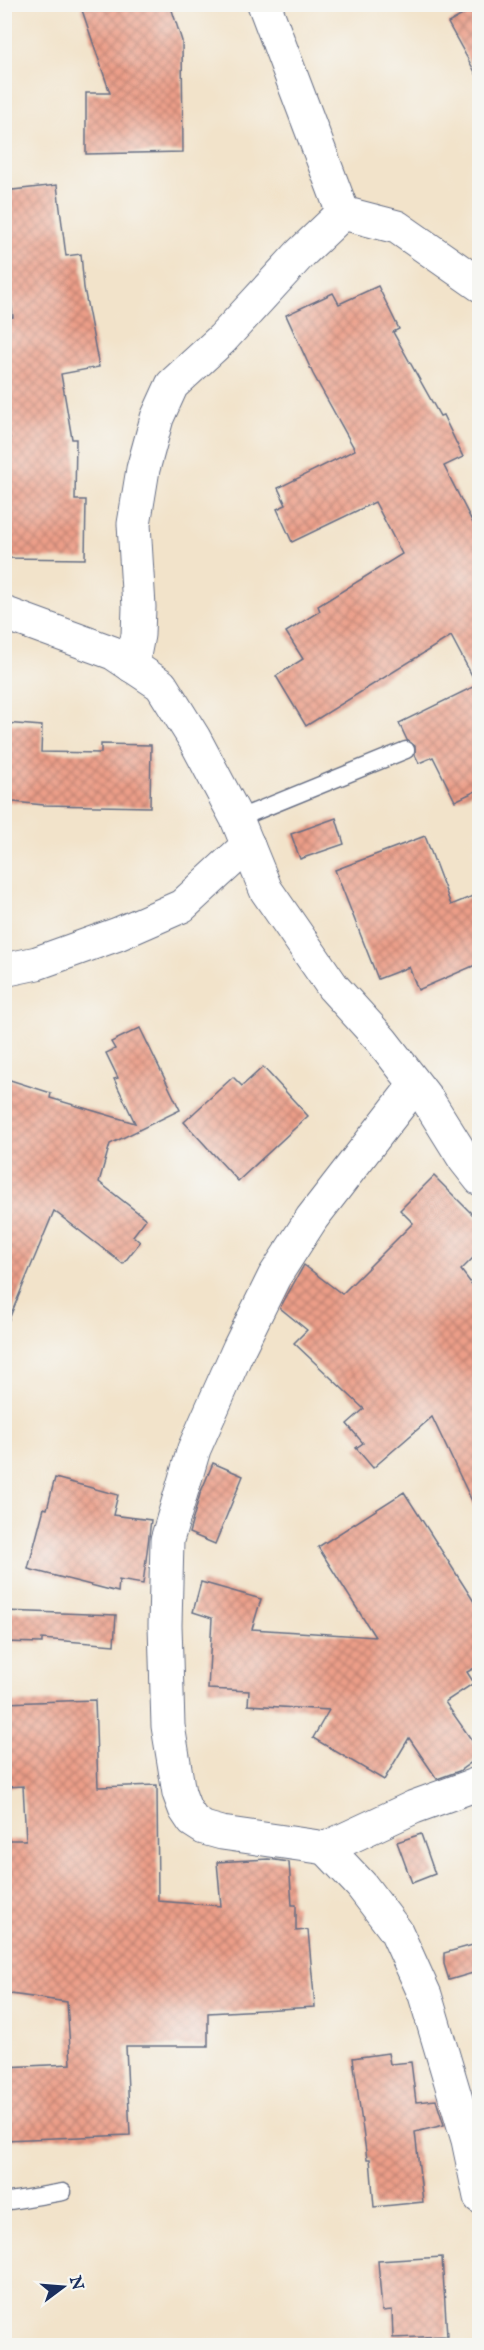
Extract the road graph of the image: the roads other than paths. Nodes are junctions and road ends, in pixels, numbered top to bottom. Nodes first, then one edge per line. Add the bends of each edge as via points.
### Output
1 (264, 4) edge
2 (343, 213) junction
3 (480, 285) edge
4 (4, 613) edge
5 (132, 666) junction
6 (406, 750) dead end
7 (242, 832) junction
8 (4, 970) edge
9 (416, 1085) junction
10 (480, 1179) edge
11 (480, 1783) edge
12 (326, 1848) junction
13 (63, 2192) dead end
14 (480, 2197) edge
15 (4, 2202) edge

1 - 2 street
2 - 3 street via 397,227
2 - 5 street via 222,339 172,385 157,418 134,524 139,607
4 - 5 street via 112,653
5 - 7 street via 162,685
6 - 7 lane
7 - 8 street via 182,906 118,934 37,963
7 - 9 street via 266,890 333,987
9 - 10 street
9 - 12 street via 312,1218 274,1277 194,1449 166,1539 168,1726 185,1809 193,1821 222,1833
11 - 12 street via 414,1807
12 - 14 street via 396,1931 420,1984 468,2140
13 - 15 lane

